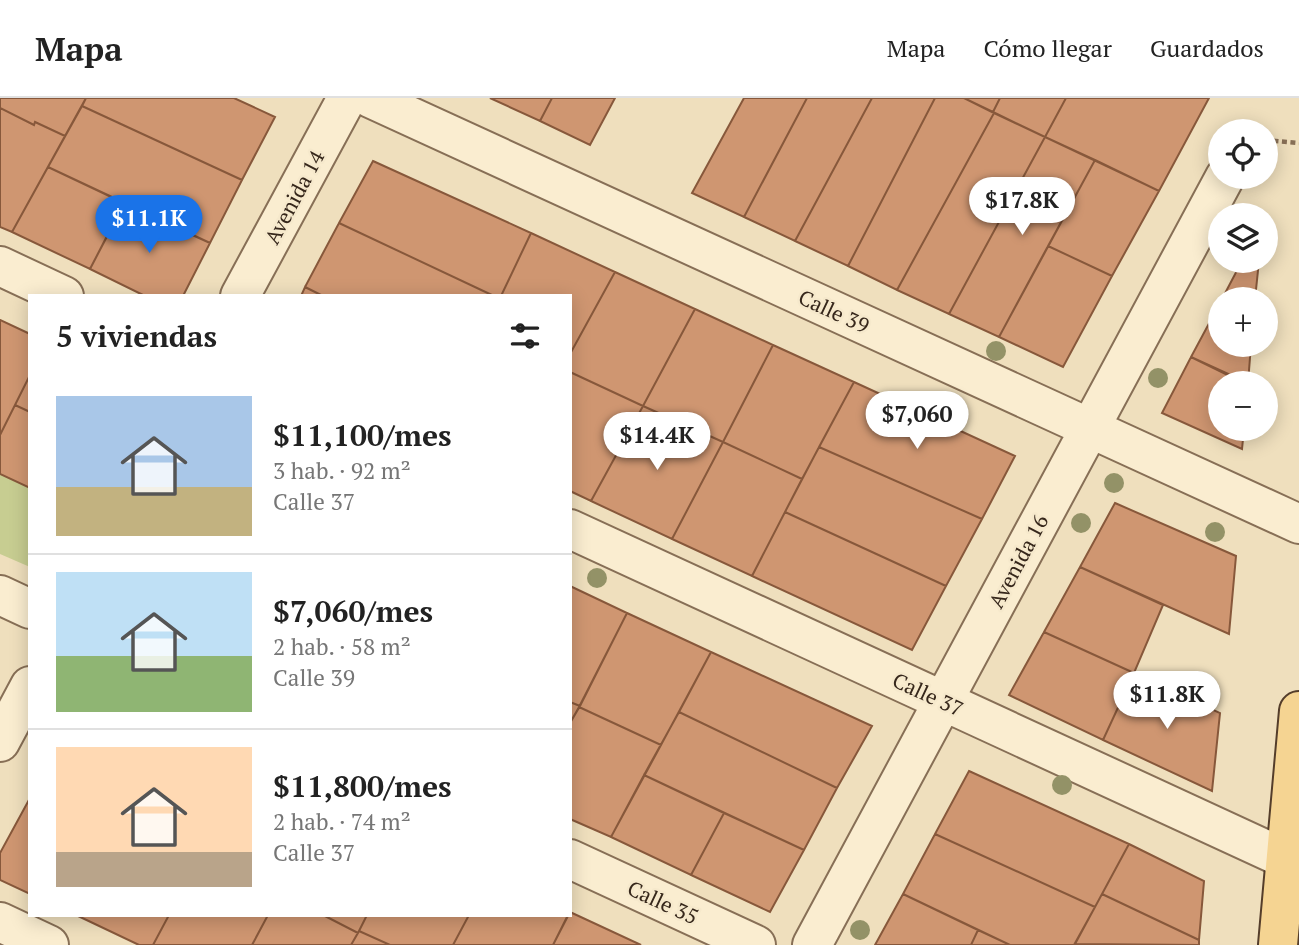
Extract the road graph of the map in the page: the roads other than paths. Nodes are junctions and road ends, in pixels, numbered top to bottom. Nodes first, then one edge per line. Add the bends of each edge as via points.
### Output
1 (347, 98) edge
2 (370, 98) edge
3 (1219, 189) edge
4 (0, 266) edge
5 (60, 294) edge
6 (241, 294) edge
7 (1090, 428) junction
8 (1299, 524) edge
9 (572, 530) edge
10 (0, 595) edge
11 (28, 608) edge
12 (28, 691) edge
13 (943, 701) junction
14 (1299, 711) edge
15 (0, 742) edge
16 (1286, 859) junction
17 (572, 860) edge
18 (0, 922) edge
19 (49, 945) edge
20 (756, 945) edge
21 (812, 945) edge
22 (1278, 945) edge

1 - 6 street, Avenida 14
2 - 7 street, Calle 39
3 - 7 street, Avenida 16
4 - 5 street
7 - 8 street, Calle 39
7 - 13 street, Avenida 16
9 - 13 street, Calle 37
10 - 11 street
12 - 15 street
13 - 16 street, Calle 37
13 - 21 street, Avenida 16
14 - 16 main road
16 - 22 main road
17 - 20 street, Calle 35
18 - 19 street

